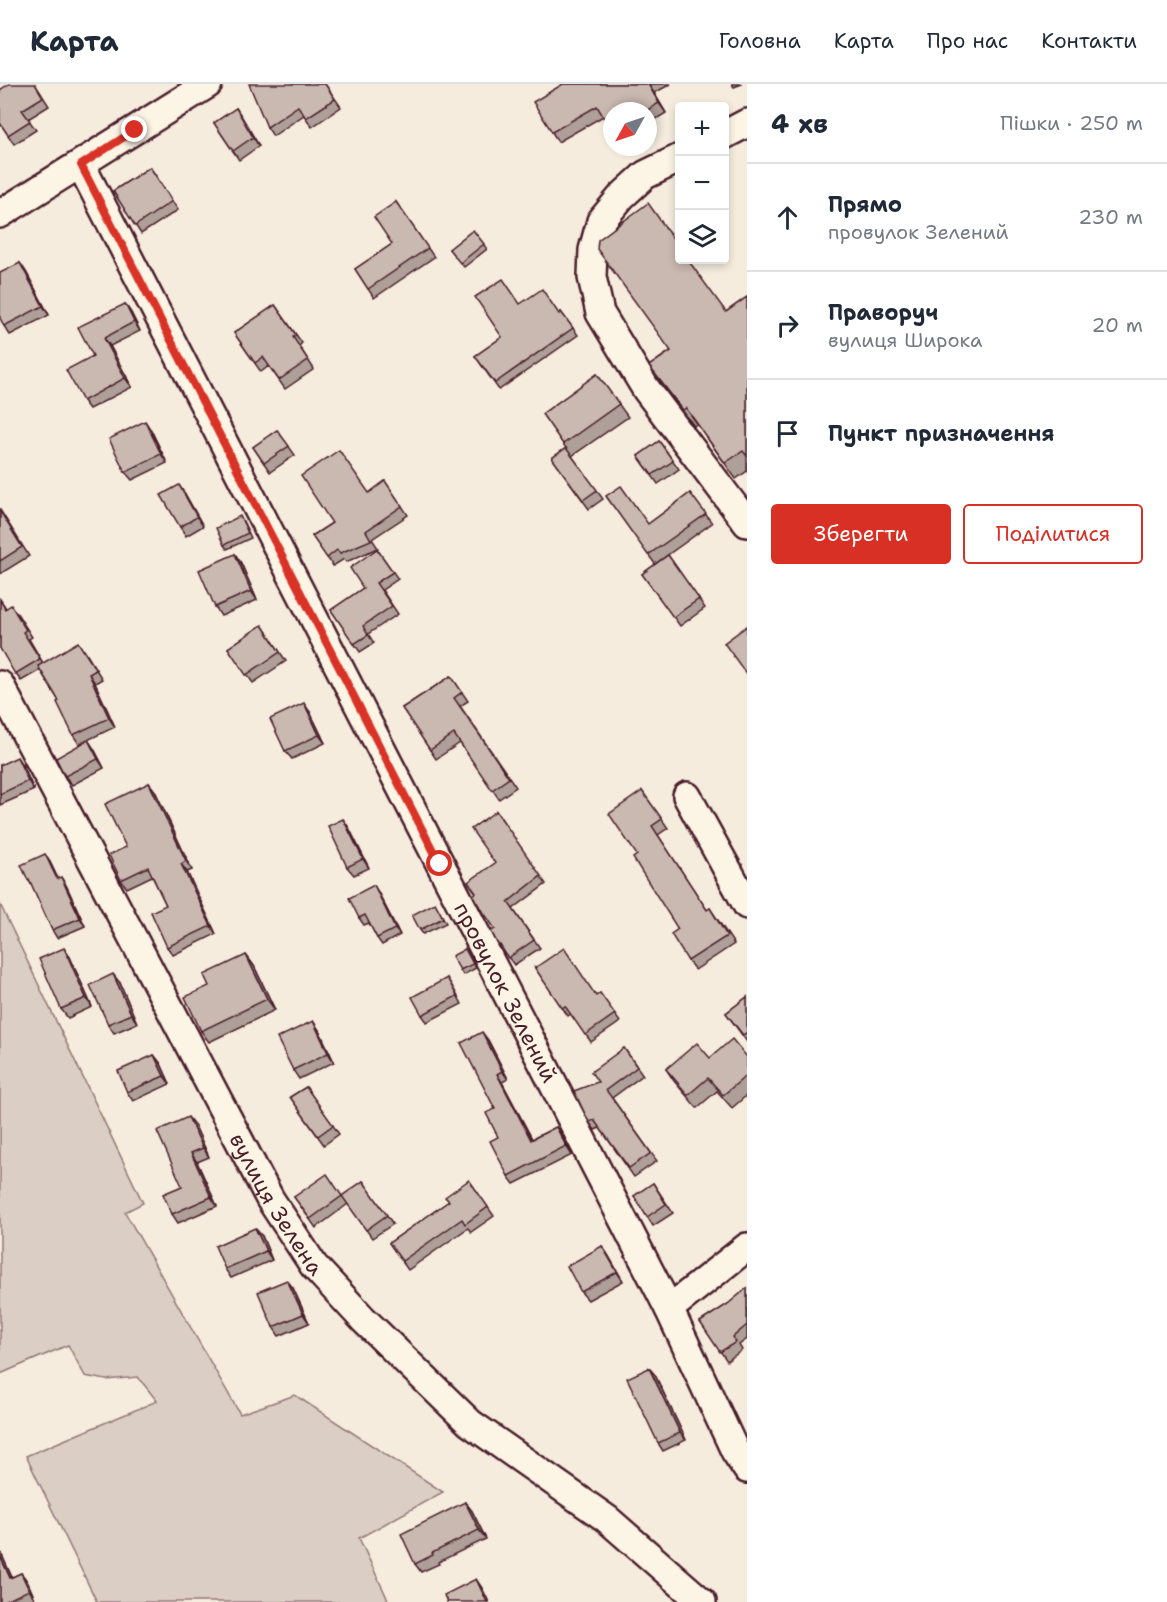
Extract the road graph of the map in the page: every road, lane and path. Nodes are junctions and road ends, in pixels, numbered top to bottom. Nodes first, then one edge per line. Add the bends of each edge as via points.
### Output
1 (208, 84) edge
2 (747, 123) edge
3 (729, 132) edge
4 (675, 161) edge
5 (81, 165) junction
6 (0, 214) edge
7 (747, 523) edge
8 (0, 685) edge
9 (687, 796) dead end
10 (747, 905) edge
11 (747, 1247) edge
12 (669, 1310) junction
13 (747, 1469) edge
14 (702, 1602) edge

1 - 5 street
2 - 3 street
4 - 7 street via 645,176 622,195 601,221 593,250 592,277 600,313 646,389
5 - 6 street
5 - 12 street, провулок Зелений
8 - 14 street, вулиця Зелена via 270,1199 314,1266 470,1423 607,1519
9 - 10 street
11 - 12 street
12 - 13 street, провулок Зелений

